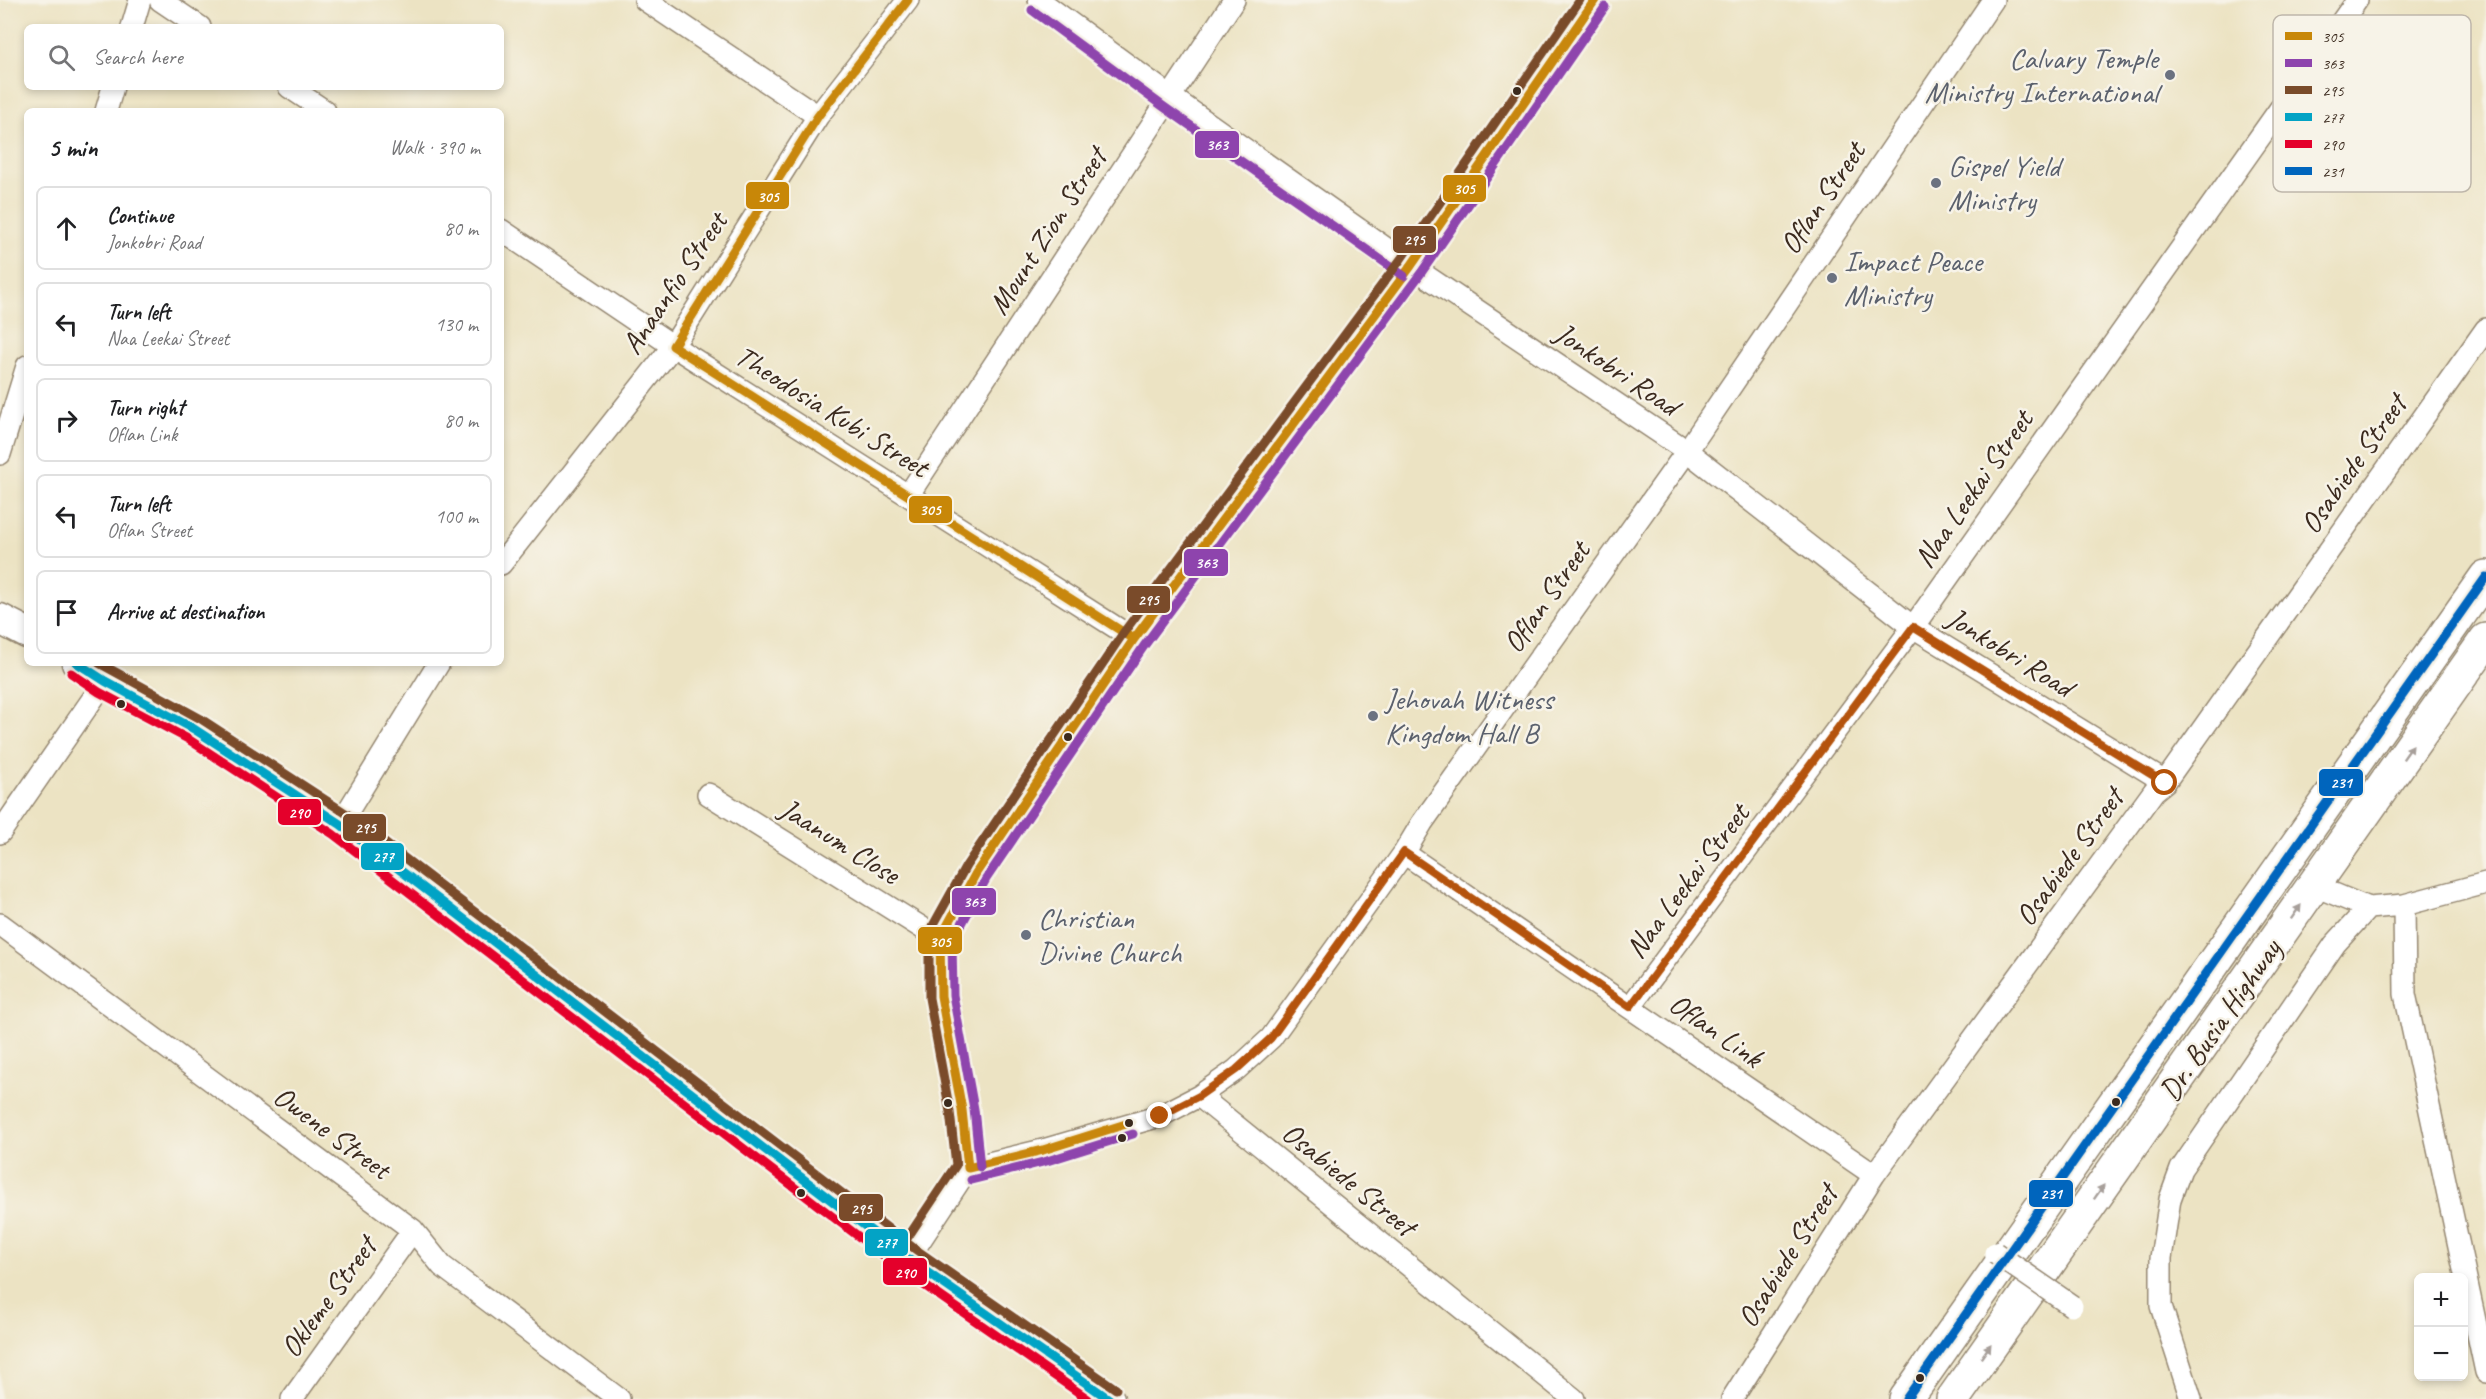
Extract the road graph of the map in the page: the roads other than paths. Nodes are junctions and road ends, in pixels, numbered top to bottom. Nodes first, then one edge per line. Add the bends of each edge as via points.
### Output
1 (140, 0) edge
2 (160, 0) edge
3 (645, 0) edge
4 (908, 0) edge
5 (1039, 0) edge
6 (1234, 0) edge
7 (1594, 0) edge
8 (1993, 0) edge
9 (2357, 0) edge
10 (2346, 15) edge
11 (133, 24) edge
12 (196, 24) edge
13 (112, 90) edge
14 (294, 90) edge
15 (1171, 97) junction
16 (107, 108) edge
17 (320, 108) edge
18 (818, 116) junction
19 (2273, 119) edge
20 (504, 232) edge
21 (1411, 266) junction
22 (2486, 329) edge
23 (673, 346) junction
24 (24, 376) edge
25 (1687, 451) junction
26 (0, 453) edge
27 (909, 494) junction
28 (504, 560) edge
29 (2486, 577) edge
30 (0, 619) edge
31 (1913, 627) junction
32 (24, 631) edge
33 (1134, 639) junction
34 (2486, 640) edge
35 (82, 666) edge
36 (437, 666) edge
37 (105, 681) junction
38 (2165, 783) junction
39 (708, 794) dead end
40 (340, 824) junction
41 (0, 833) edge
42 (1404, 852) junction
43 (2486, 884) edge
44 (2315, 886) junction
45 (2404, 905) junction
46 (2368, 908) junction
47 (0, 924) edge
48 (940, 939) junction
49 (1630, 1007) junction
50 (1199, 1096) junction
51 (968, 1168) junction
52 (1874, 1175) junction
53 (413, 1230) junction
54 (1995, 1254) dead end
55 (908, 1259) junction
56 (2072, 1306) dead end
57 (2486, 1372) edge
58 (616, 1398) edge
59 (292, 1399) edge
60 (1109, 1399) edge
61 (1574, 1399) edge
62 (1732, 1399) edge
63 (1906, 1399) edge
64 (1953, 1399) edge
65 (2192, 1399) edge

1 - 11 street
2 - 12 street
3 - 18 street
4 - 18 street, Anaanfio Street
5 - 15 street, Jonkobri Road
6 - 15 street, Mount Zion Street
7 - 21 street
8 - 25 street, Oflan Street
9 - 10 street, Naa Leekai Street
13 - 16 street
14 - 17 street
15 - 21 street, Jonkobri Road
15 - 27 street, Mount Zion Street
18 - 23 street, Anaanfio Street
19 - 31 street, Naa Leekai Street
20 - 23 street, Theodosia Kubi Street
21 - 25 street, Jonkobri Road
21 - 33 street
22 - 38 street, Osabiede Street
23 - 27 street, Theodosia Kubi Street
23 - 28 street, Anaanfio Street
24 - 26 street
25 - 31 street, Jonkobri Road
25 - 42 street, Oflan Street
27 - 33 street, Theodosia Kubi Street
29 - 63 highway, Dr. Busia Highway
30 - 32 main road
31 - 38 street, Jonkobri Road
31 - 49 street, Naa Leekai Street
33 - 48 street via 976,873
44 -> 34 highway, Dr. Busia Highway
35 - 37 main road
36 - 40 street
37 - 40 main road via 194,729
37 - 41 street
38 - 52 street, Osabiede Street via 2154,791
39 - 48 street, Jaanum Close
40 - 55 main road
42 - 49 street, Oflan Link
42 - 50 street, Oflan Street via 1271,1038
43 - 45 street
44 - 46 street
64 -> 44 highway, Dr. Busia Highway
45 - 46 street
45 - 57 street via 2405,994
46 - 65 street via 2335,944 2181,1169 2170,1199 2161,1258 2161,1306
47 - 53 street, Owene Street
48 - 51 street via 941,996 962,1110
49 - 52 street, Oflan Link
50 - 51 street, Oflan Street via 1160,1116
50 - 61 street, Osabiede Street
51 - 55 street
52 - 62 street, Osabiede Street
53 - 58 street, Owene Street via 442,1266
53 - 59 street, Okleme Street
54 - 56 street, bridge
55 - 60 main road

